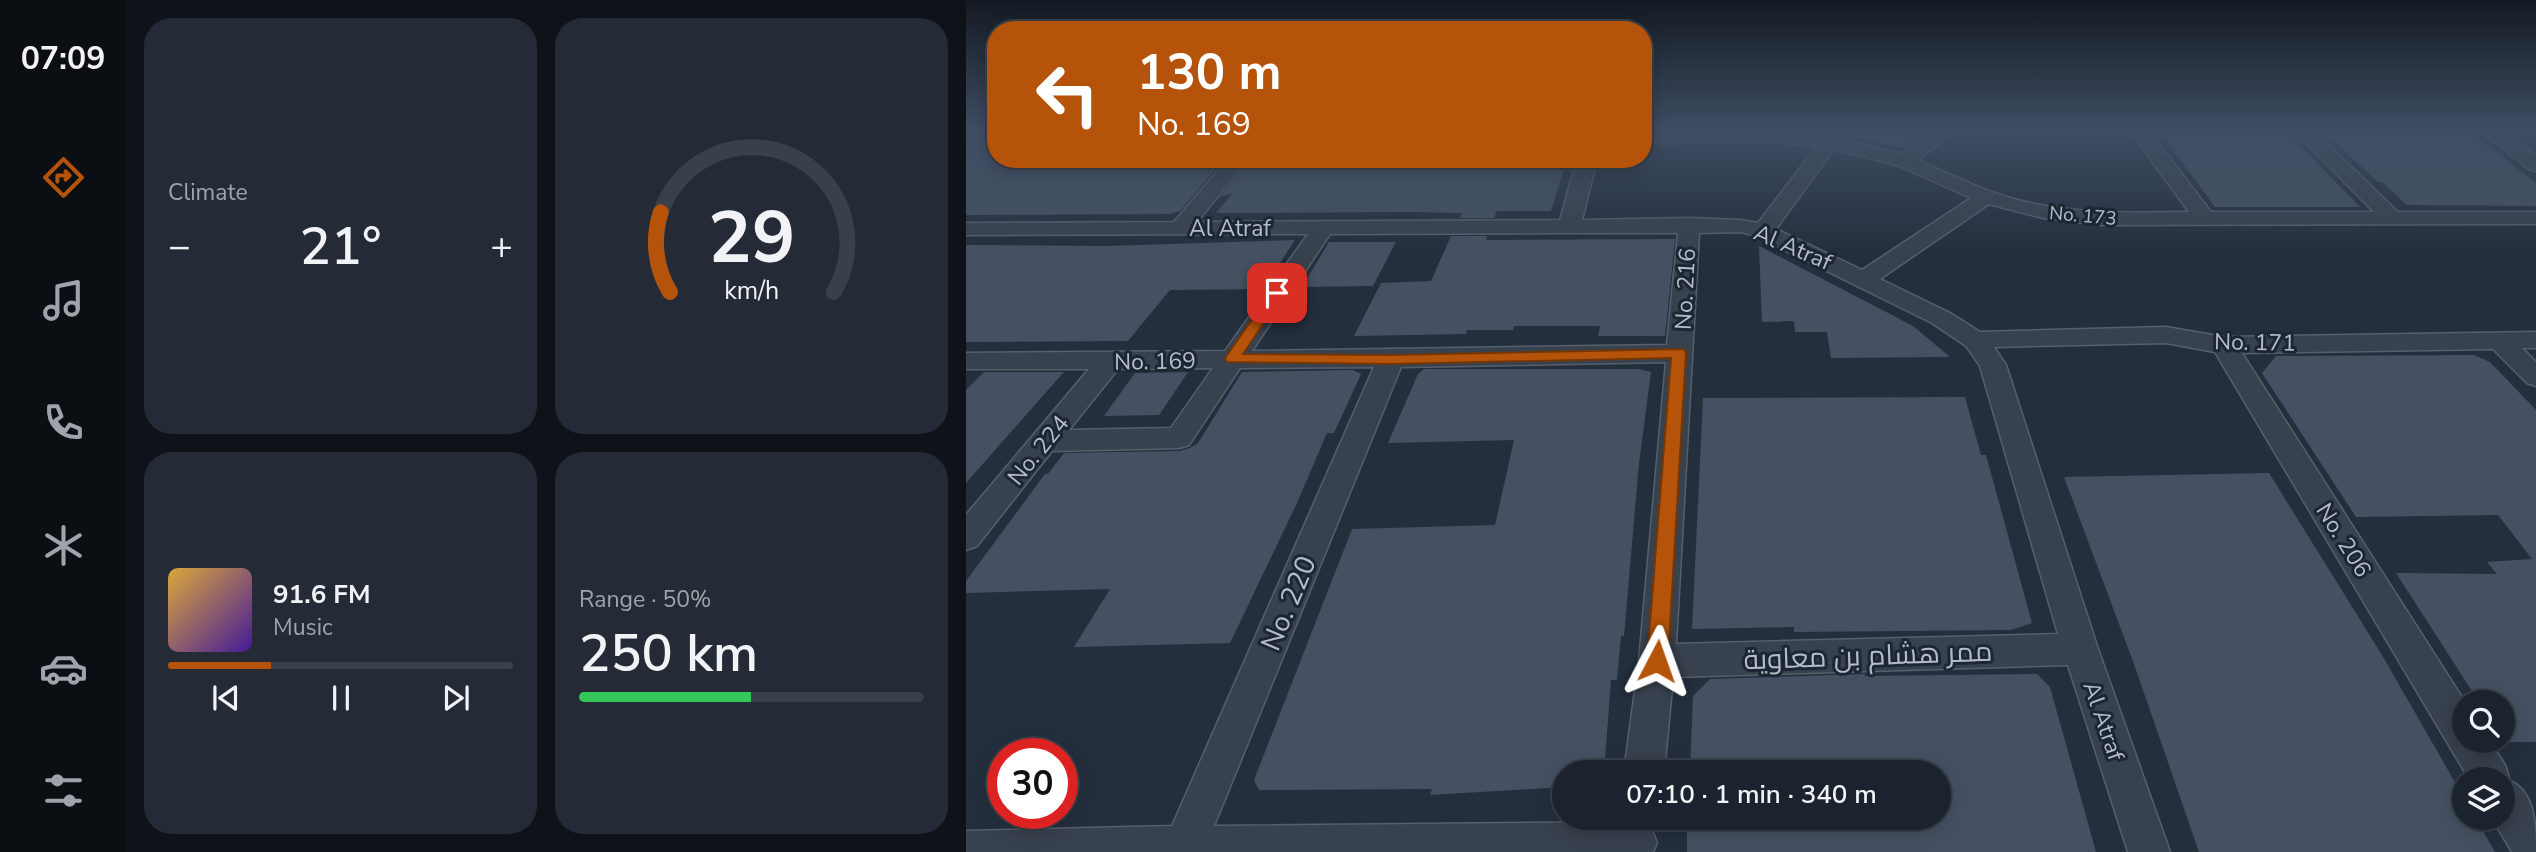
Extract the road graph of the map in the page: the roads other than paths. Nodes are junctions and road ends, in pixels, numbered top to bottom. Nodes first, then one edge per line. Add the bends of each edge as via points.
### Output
1 (1229, 171) edge
2 (1584, 171) edge
3 (1808, 171) edge
4 (1926, 171) edge
5 (2169, 171) edge
6 (2344, 171) edge
7 (1986, 197) junction
8 (2391, 217) junction
9 (2204, 218) junction
10 (2536, 218) edge
11 (1689, 224) junction
12 (1322, 228) junction
13 (1569, 228) junction
14 (966, 229) edge
15 (1179, 229) junction
16 (1763, 231) junction
17 (1864, 279) junction
18 (2498, 339) junction
19 (1975, 340) junction
20 (2536, 340) edge
21 (2224, 345) junction
22 (1679, 353) junction
23 (1232, 359) junction
24 (1391, 359) junction
25 (966, 361) edge
26 (1109, 362) junction
27 (2536, 377) edge
28 (1045, 441) junction
29 (966, 537) edge
30 (2080, 649) junction
31 (1657, 661) junction
32 (2452, 716) edge
33 (1645, 760) edge
34 (2515, 819) edge
35 (1637, 837) edge
36 (1184, 847) junction
37 (966, 852) edge
38 (2149, 852) edge
39 (2536, 852) edge

1 - 15 street
2 - 13 street
3 - 16 street
4 - 7 street, No. 173
5 - 9 street
6 - 8 street
7 - 9 street, No. 173 via 2043,212 2101,219
7 - 17 street
8 - 9 street, No. 173
8 - 10 street, No. 173
11 - 13 street, Al Atraf
11 - 16 street, Al Atraf
11 - 22 street, No. 216
12 - 13 street, Al Atraf
12 - 15 street, Al Atraf
12 - 23 street
14 - 15 street, Al Atraf
16 - 17 street, Al Atraf
17 - 19 street, Al Atraf
18 - 20 street, No. 171
18 - 21 street, No. 171
18 - 27 street
19 - 21 street, No. 171 via 2166,335
19 - 30 street, Al Atraf via 1993,365
21 - 32 street, No. 206
22 - 24 street, No. 169
22 - 31 street, No. 216
23 - 24 street, No. 169
23 - 26 street, No. 169
23 - 28 street via 1179,438
24 - 36 street, No. 220
25 - 26 street, No. 169
26 - 28 street, No. 224
28 - 29 street, No. 224
30 - 31 street, ممر هشام بن معاوية
30 - 38 street, Al Atraf
31 - 33 street, No. 216
34 - 39 street
35 - 36 street
36 - 37 street

